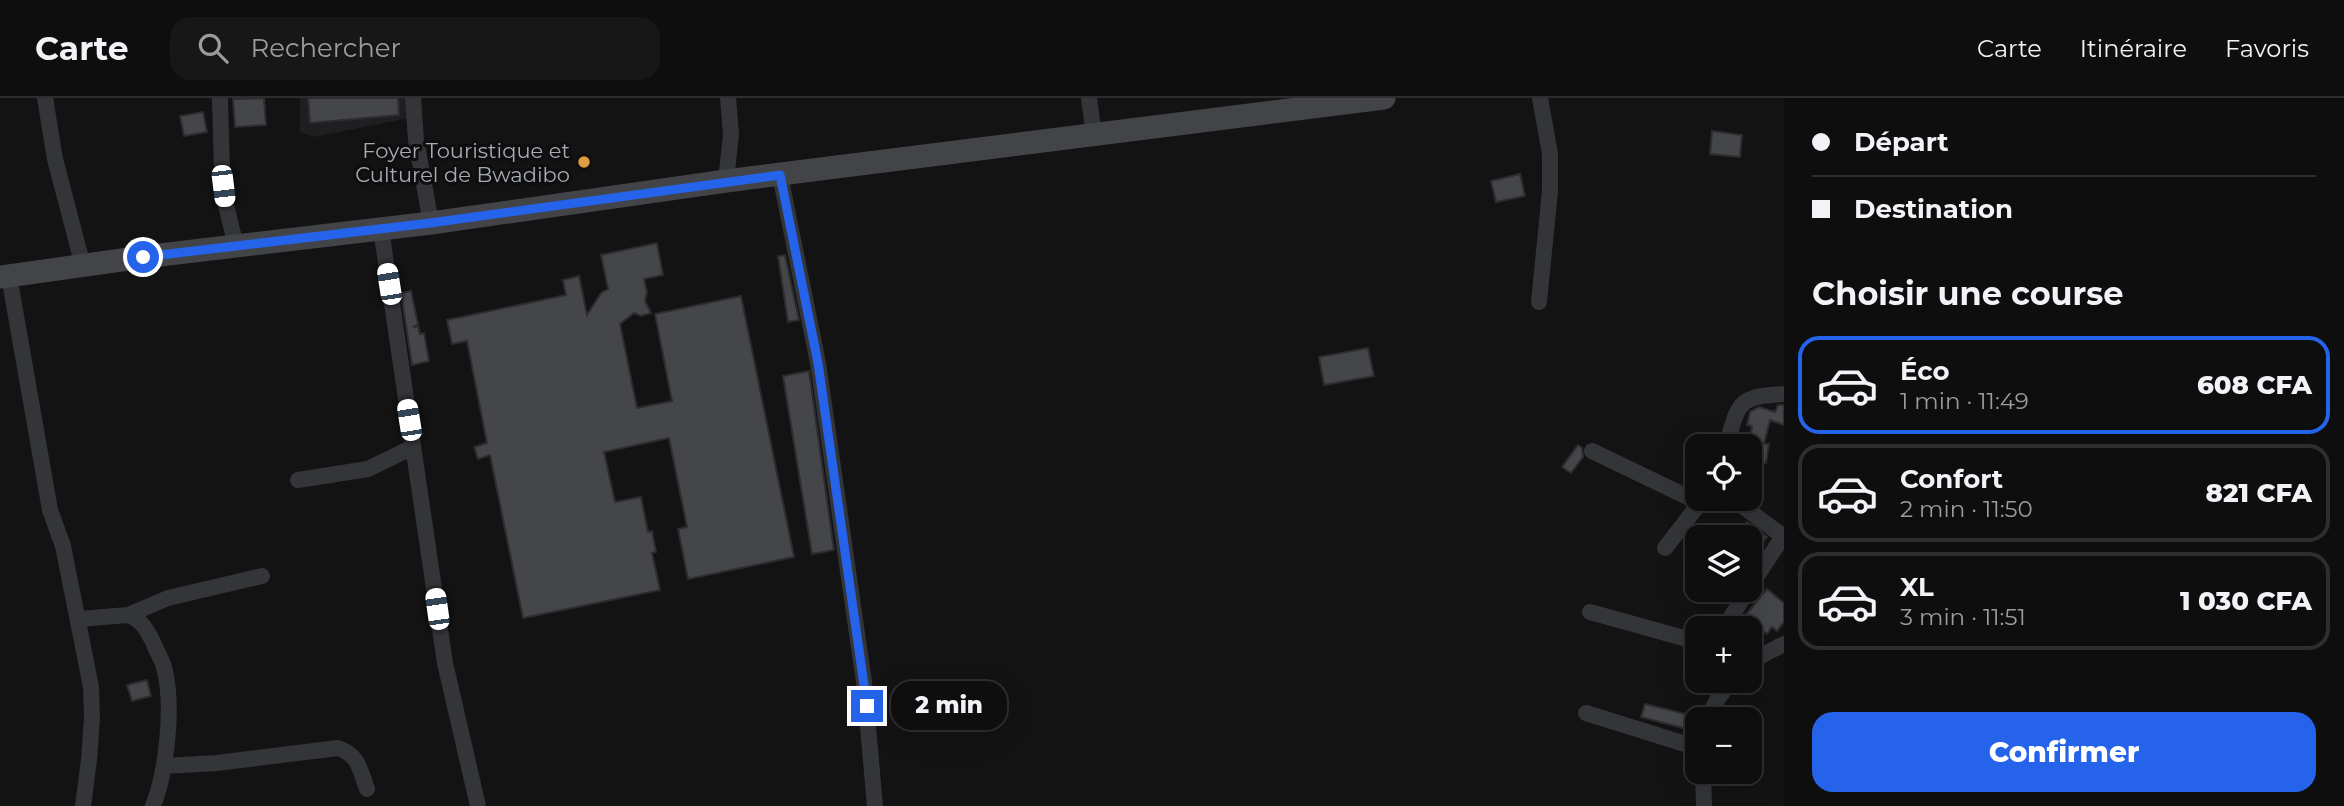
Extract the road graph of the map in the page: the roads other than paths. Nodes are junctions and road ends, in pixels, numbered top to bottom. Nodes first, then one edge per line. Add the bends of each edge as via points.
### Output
1 (46, 98) edge
2 (220, 98) edge
3 (413, 98) edge
4 (728, 98) edge
5 (1089, 98) edge
6 (1384, 98) edge
7 (1540, 98) edge
8 (1094, 136) junction
9 (780, 175) junction
10 (726, 181) junction
11 (430, 223) junction
12 (381, 229) junction
13 (236, 246) junction
14 (83, 266) junction
15 (4, 277) edge
16 (1539, 302) dead end
17 (1784, 394) edge
18 (1730, 434) edge
19 (413, 447) junction
20 (1592, 451) dead end
21 (298, 480) dead end
22 (1685, 493) edge
23 (1694, 511) edge
24 (1750, 511) edge
25 (1784, 536) edge
26 (1665, 548) dead end
27 (1762, 569) edge
28 (262, 576) dead end
29 (1590, 612) dead end
30 (128, 615) junction
31 (79, 619) junction
32 (1685, 638) edge
33 (1784, 643) edge
34 (1762, 655) edge
35 (1586, 713) dead end
36 (1685, 744) edge
37 (164, 766) junction
38 (1703, 784) edge
39 (367, 789) dead end
40 (83, 806) edge
41 (153, 806) edge
42 (478, 806) edge
43 (875, 806) edge
44 (1704, 806) edge

1 - 14 street via 55,159
2 - 13 street via 225,201
3 - 11 street
4 - 10 street via 732,134
5 - 8 street
6 - 8 main road
7 - 16 street via 1550,154 1550,191
8 - 9 main road
9 - 10 main road
9 - 43 street via 818,363 864,682
10 - 11 main road
11 - 12 main road
12 - 13 main road
12 - 19 street
13 - 14 main road
14 - 15 main road
15 - 31 street via 50,510
17 - 18 street via 1742,402
19 - 21 street via 368,469
19 - 42 street via 445,663
20 - 22 street
23 - 26 street
24 - 25 street
25 - 27 street
28 - 30 street via 168,598
29 - 32 street
30 - 31 street
30 - 37 street via 148,632 163,665 168,686
31 - 40 street via 92,718
33 - 34 street
35 - 36 street
37 - 39 street via 338,748 350,752
37 - 41 street
38 - 44 street

